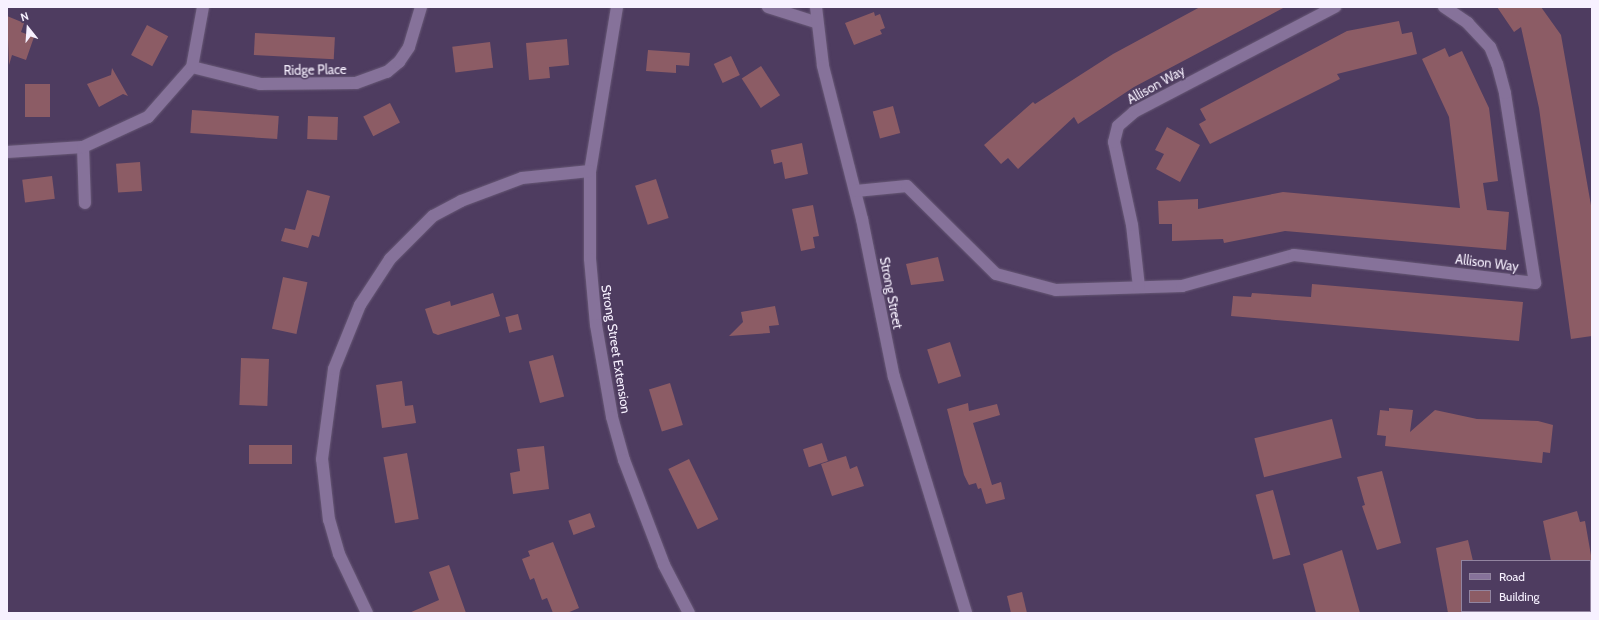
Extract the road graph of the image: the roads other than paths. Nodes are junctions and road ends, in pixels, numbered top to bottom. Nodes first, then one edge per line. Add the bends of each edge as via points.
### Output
1 (203, 7) edge
2 (421, 7) edge
3 (617, 7) edge
4 (768, 7) edge
5 (816, 7) edge
6 (1335, 7) edge
7 (1444, 7) edge
8 (815, 22) junction
9 (192, 67) junction
10 (83, 147) junction
11 (7, 152) edge
12 (590, 171) junction
13 (856, 191) junction
14 (85, 203) dead end
15 (1139, 288) junction
16 (367, 613) edge
17 (689, 613) edge
18 (966, 613) edge

1 - 9 street
2 - 9 street, Ridge Place via 409,47 399,62 387,72 356,83 324,86 260,84
3 - 12 street, Strong Street Extension
4 - 8 street
5 - 8 street, Strong Street
6 - 15 street, Allison Way via 1134,112 1118,126 1115,149 1132,225
7 - 15 street, Allison Way via 1468,24 1490,47 1497,64 1505,93 1535,283 1294,255 1182,286
8 - 13 street, Strong Street
9 - 10 street via 148,117
10 - 11 street
10 - 14 street
12 - 16 street via 522,178 461,201 433,216 390,259 360,305 334,369 322,459 329,520 339,554
12 - 17 street, Strong Street Extension via 593,299 612,418 645,520
13 - 15 street, Allison Way via 907,186 996,274 1056,290
13 - 18 street, Strong Street via 894,377

